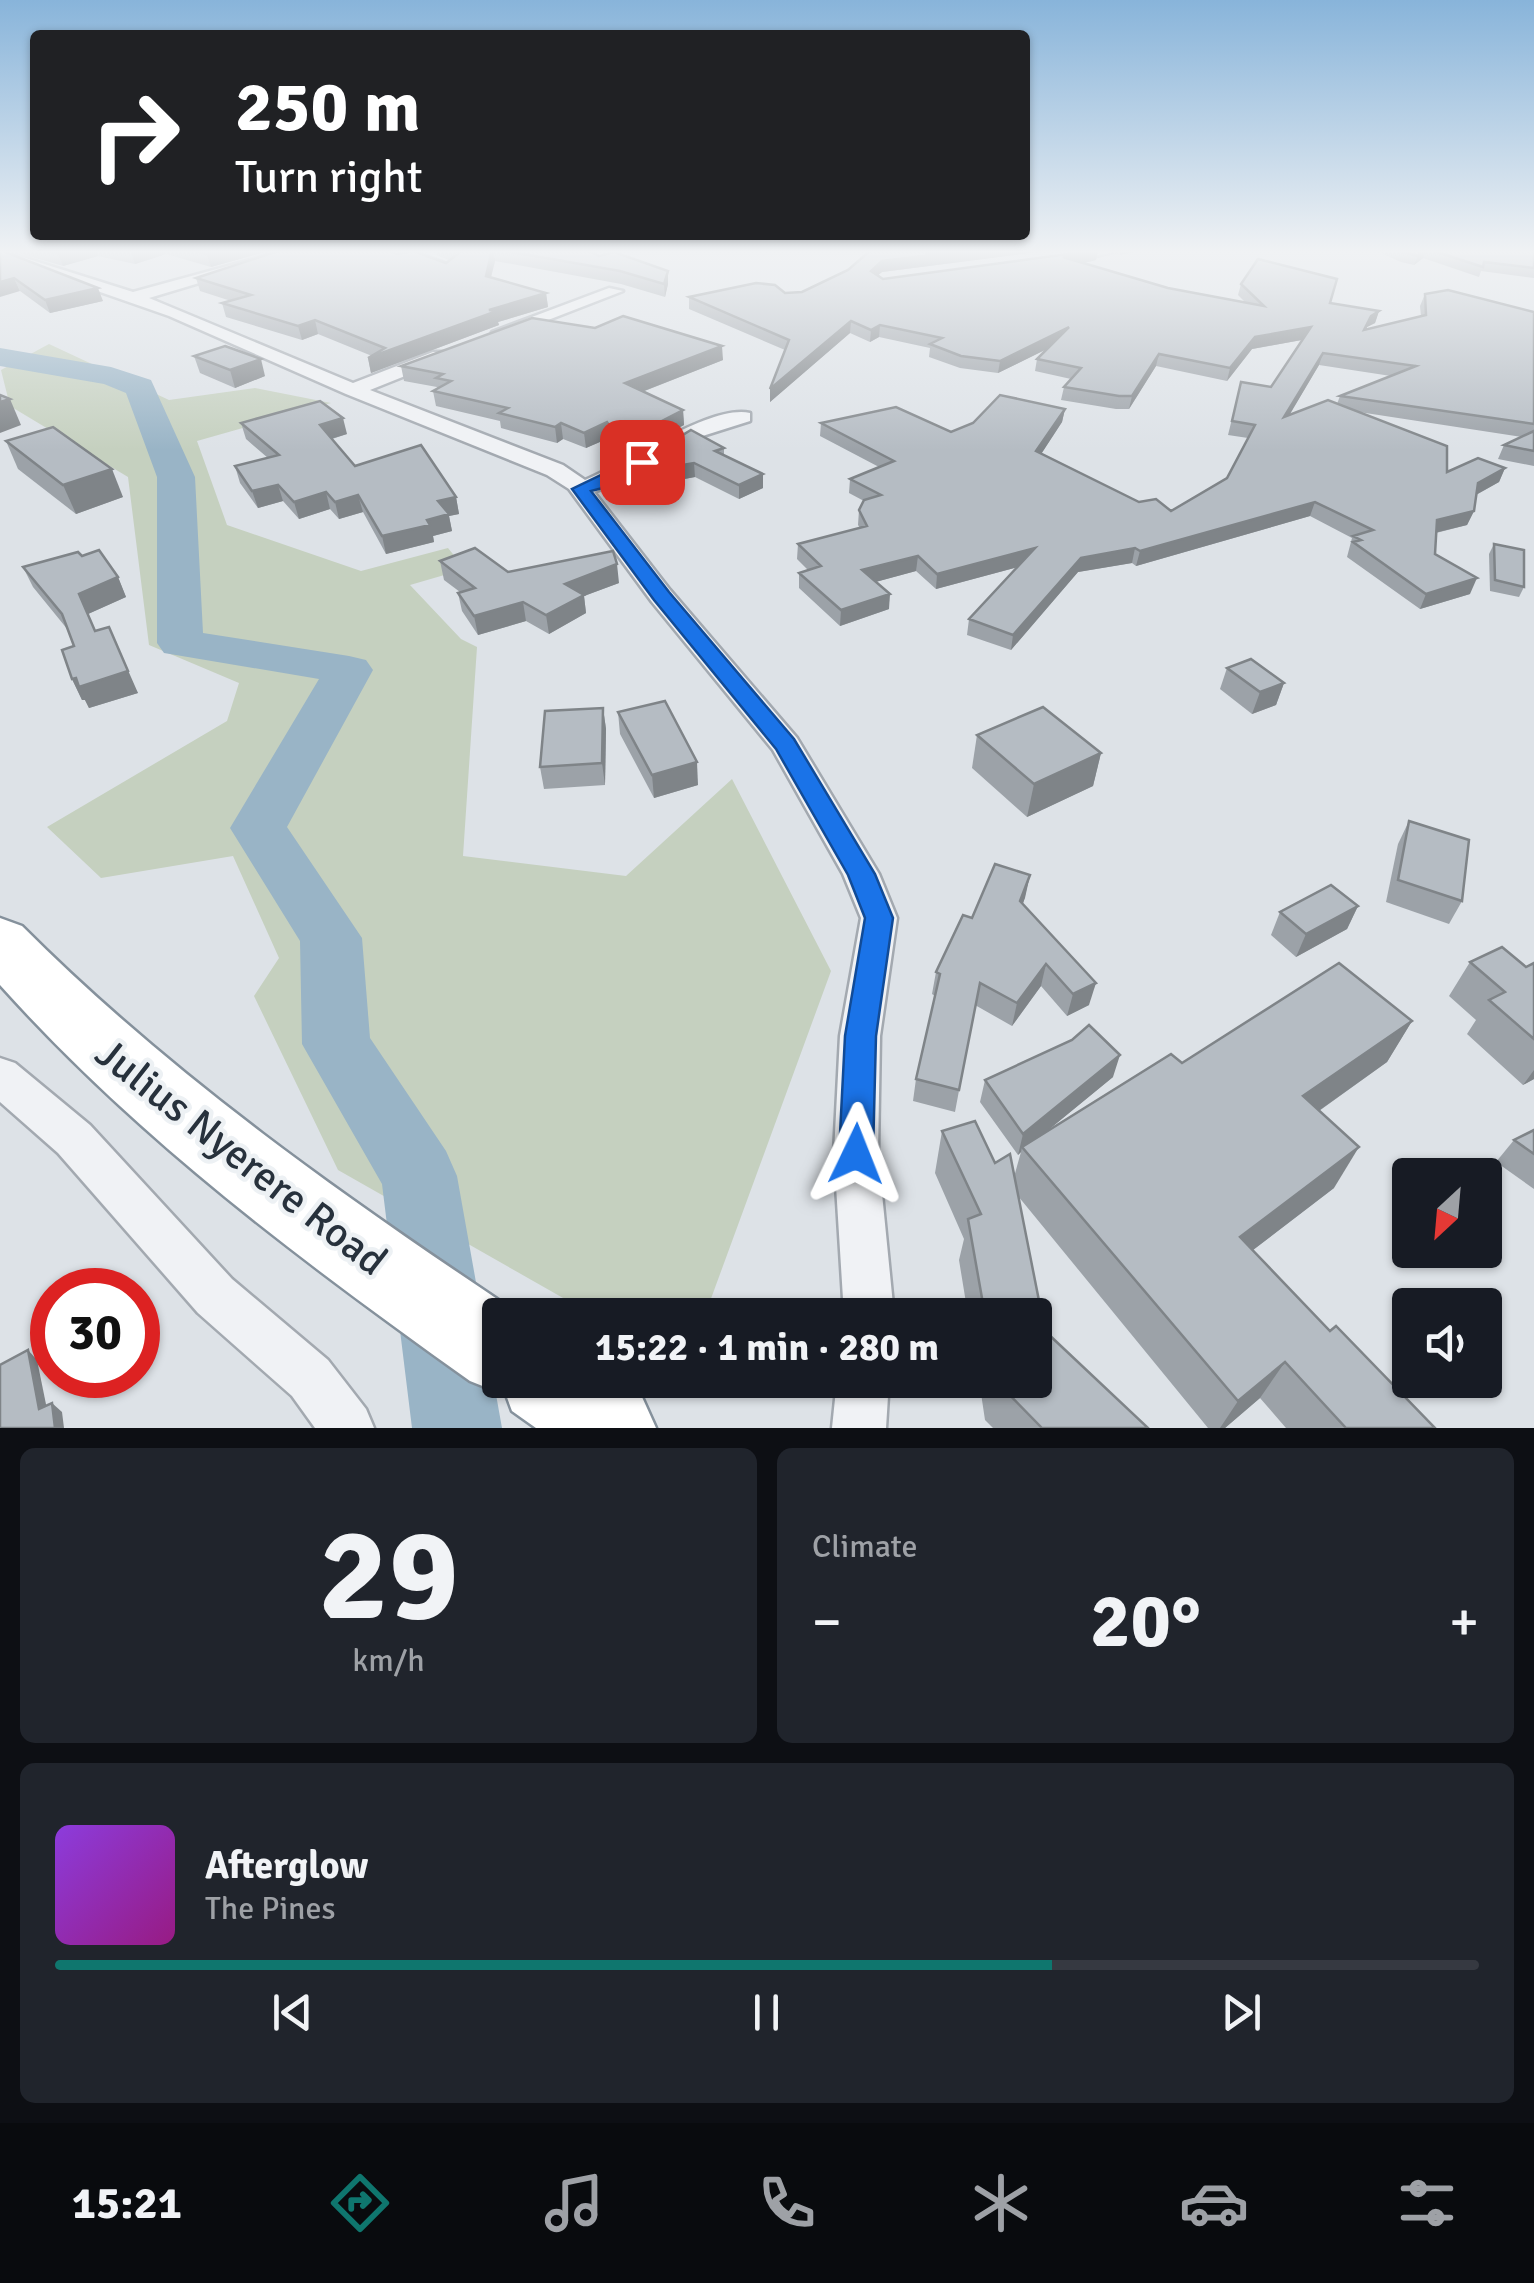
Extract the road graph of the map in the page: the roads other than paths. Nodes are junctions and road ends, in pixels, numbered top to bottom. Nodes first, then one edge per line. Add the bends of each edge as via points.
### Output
1 (179, 317) edge
2 (546, 317) edge
3 (352, 390) junction
4 (743, 416) dead end
5 (581, 489) junction
6 (0, 942) edge
7 (0, 1076) edge
8 (868, 1298) edge
9 (482, 1339) edge
10 (861, 1398) edge
11 (347, 1428) edge
12 (858, 1428) edge

1 - 3 street
2 - 3 street
3 - 5 street via 555,470
4 - 5 street via 686,435
5 - 8 street via 786,745 879,918 860,1036 856,1154
6 - 9 highway, Julius Nyerere Road via 57,1007 199,1132
7 - 11 street via 74,1139 215,1296 310,1378
10 - 12 street

